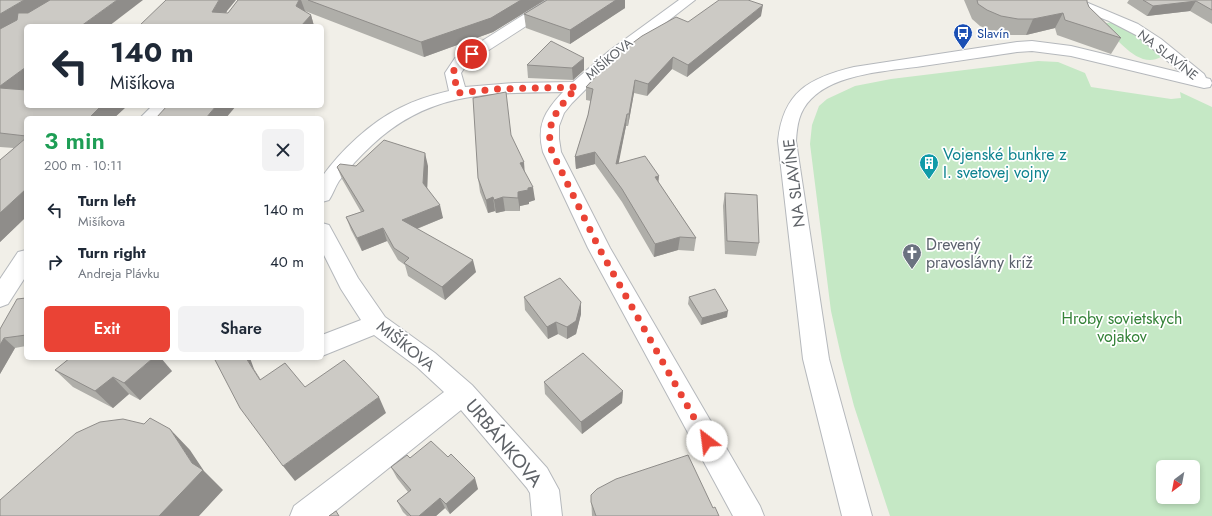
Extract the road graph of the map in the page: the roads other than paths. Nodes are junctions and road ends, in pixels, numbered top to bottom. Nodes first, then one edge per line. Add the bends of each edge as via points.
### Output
1 (557, 0) edge
2 (688, 0) edge
3 (1068, 0) edge
4 (1088, 7) junction
5 (1096, 25) edge
6 (1121, 50) dead end
7 (1138, 66) junction
8 (1208, 85) edge
9 (577, 87) junction
10 (458, 93) junction
11 (160, 108) edge
12 (151, 116) edge
13 (324, 191) edge
14 (324, 234) edge
15 (24, 261) edge
16 (0, 298) edge
17 (377, 324) junction
18 (324, 345) edge
19 (463, 393) junction
20 (305, 516) edge
21 (547, 516) edge
22 (749, 516) edge
23 (857, 516) edge

1 - 10 street via 460,61 453,72
2 - 9 street, MIŠÍKOVA via 606,59
3 - 4 street, NA SLAVÍNE
4 - 5 street via 1087,16
4 - 8 street, NA SLAVÍNE via 1141,32
6 - 7 street, NA SLAVÍNE
7 - 8 street, NA SLAVÍNE
7 - 23 street, NA SLAVÍNE via 1071,51 1032,46 1017,47 854,72 818,86 801,98 792,110 787,141 816,359
9 - 10 street, MIŠÍKOVA via 497,89
9 - 22 street via 553,117 549,141 552,152 607,262
10 - 13 street, MIŠÍKOVA via 413,107 392,119 366,139 332,177
11 - 12 street
14 - 17 street, MIŠÍKOVA via 349,283
15 - 16 street
17 - 18 street
17 - 19 street, MIŠÍKOVA via 426,360
19 - 20 street
19 - 21 street, URBÁNKOVA via 537,478 544,490

